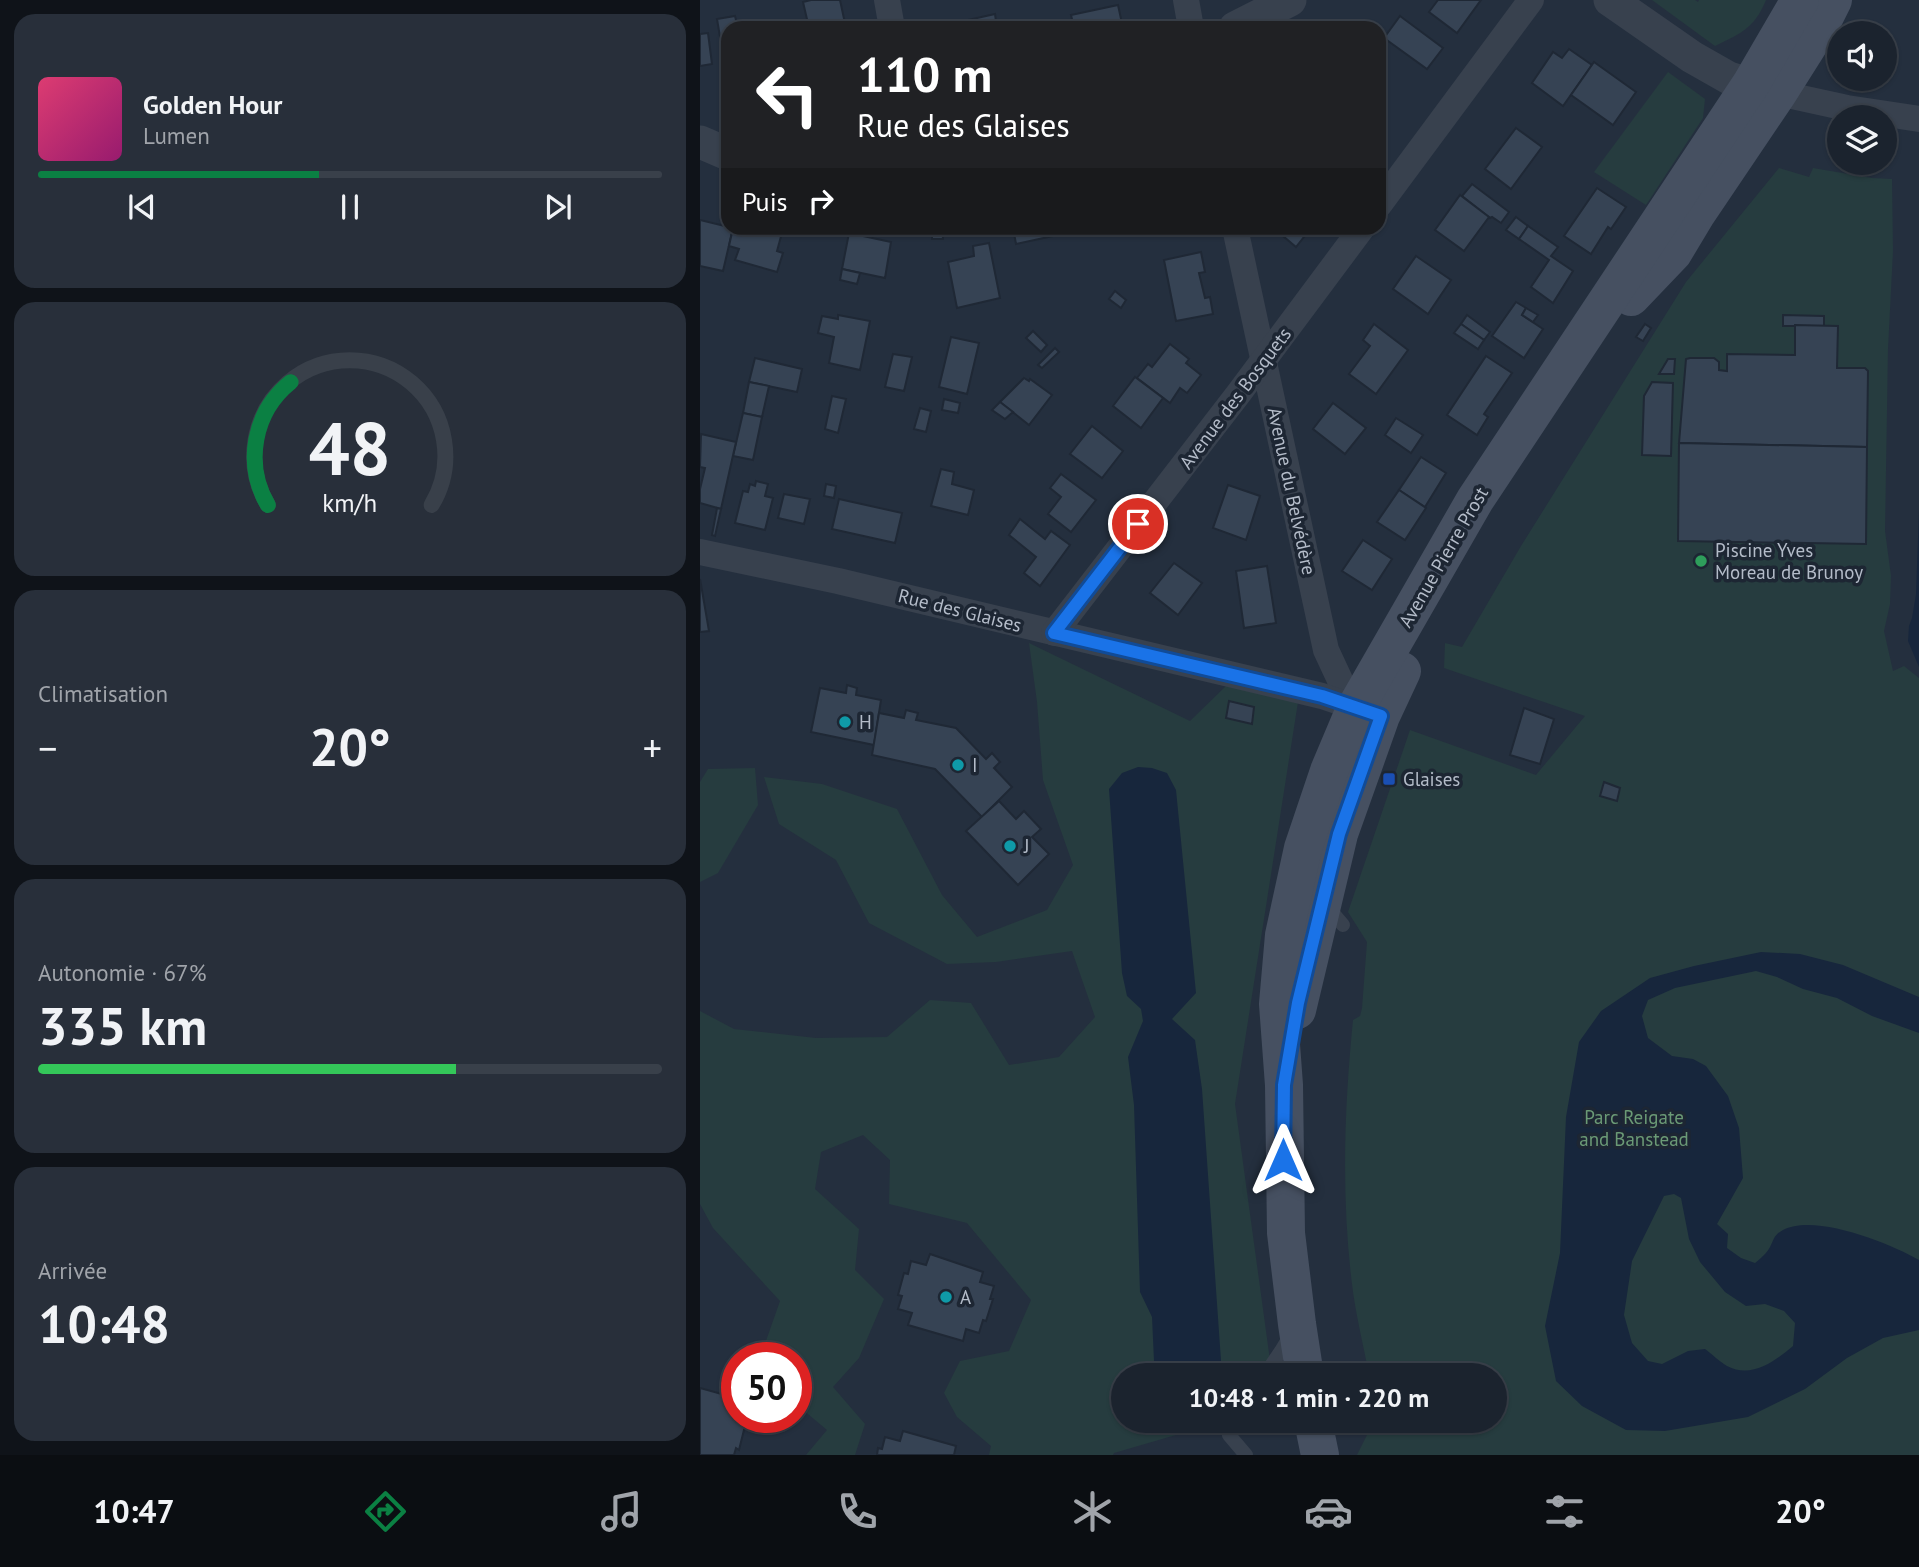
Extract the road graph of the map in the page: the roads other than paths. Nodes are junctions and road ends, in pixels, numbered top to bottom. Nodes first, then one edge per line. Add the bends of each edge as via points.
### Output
1 (887, 0) edge
2 (1186, 0) edge
3 (1290, 0) edge
4 (1531, 0) edge
5 (1610, 0) edge
6 (1800, 0) edge
7 (1833, 0) edge
8 (891, 21) edge
9 (1190, 21) edge
10 (1249, 21) edge
11 (1765, 89) junction
12 (1915, 119) edge
13 (700, 142) edge
14 (721, 151) edge
15 (1386, 196) edge
16 (1237, 235) edge
17 (1357, 235) edge
18 (1265, 359) junction
19 (700, 552) edge
20 (1054, 633) junction
21 (1368, 711) junction
22 (1332, 917) junction
23 (1284, 935) junction
24 (1284, 1085) junction
25 (1297, 1324) junction
26 (1273, 1363) edge
27 (1303, 1363) edge
28 (1230, 1433) edge
29 (1315, 1433) edge
30 (1246, 1455) edge
31 (1320, 1455) edge

1 - 8 street
2 - 9 street
3 - 10 street
4 - 15 street
5 - 11 street via 1692,57 1729,78
6 - 11 main road
7 - 11 main road via 1819,28
11 - 12 street
11 - 21 main road, Avenue Pierre Prost via 1475,500
13 - 14 street
16 - 18 street, Avenue du Belvédère
17 - 18 street, Avenue des Bosquets
18 - 20 street, Avenue des Bosquets
18 - 21 street, Avenue du Belvédère via 1326,650 1346,693
19 - 20 street, Rue des Glaises
20 - 21 street, Rue des Glaises
21 - 22 main road, Avenue Pierre Prost via 1339,834
21 - 23 main road, Avenue Pierre Prost via 1329,771 1303,848
22 - 23 lane
22 - 24 main road, Avenue Pierre Prost via 1298,1003
23 - 24 main road, Avenue Pierre Prost via 1278,1004
24 - 25 main road, Avenue Pierre Prost via 1286,1233
25 - 26 lane
25 - 27 main road, Avenue Pierre Prost
28 - 30 lane
29 - 31 main road

